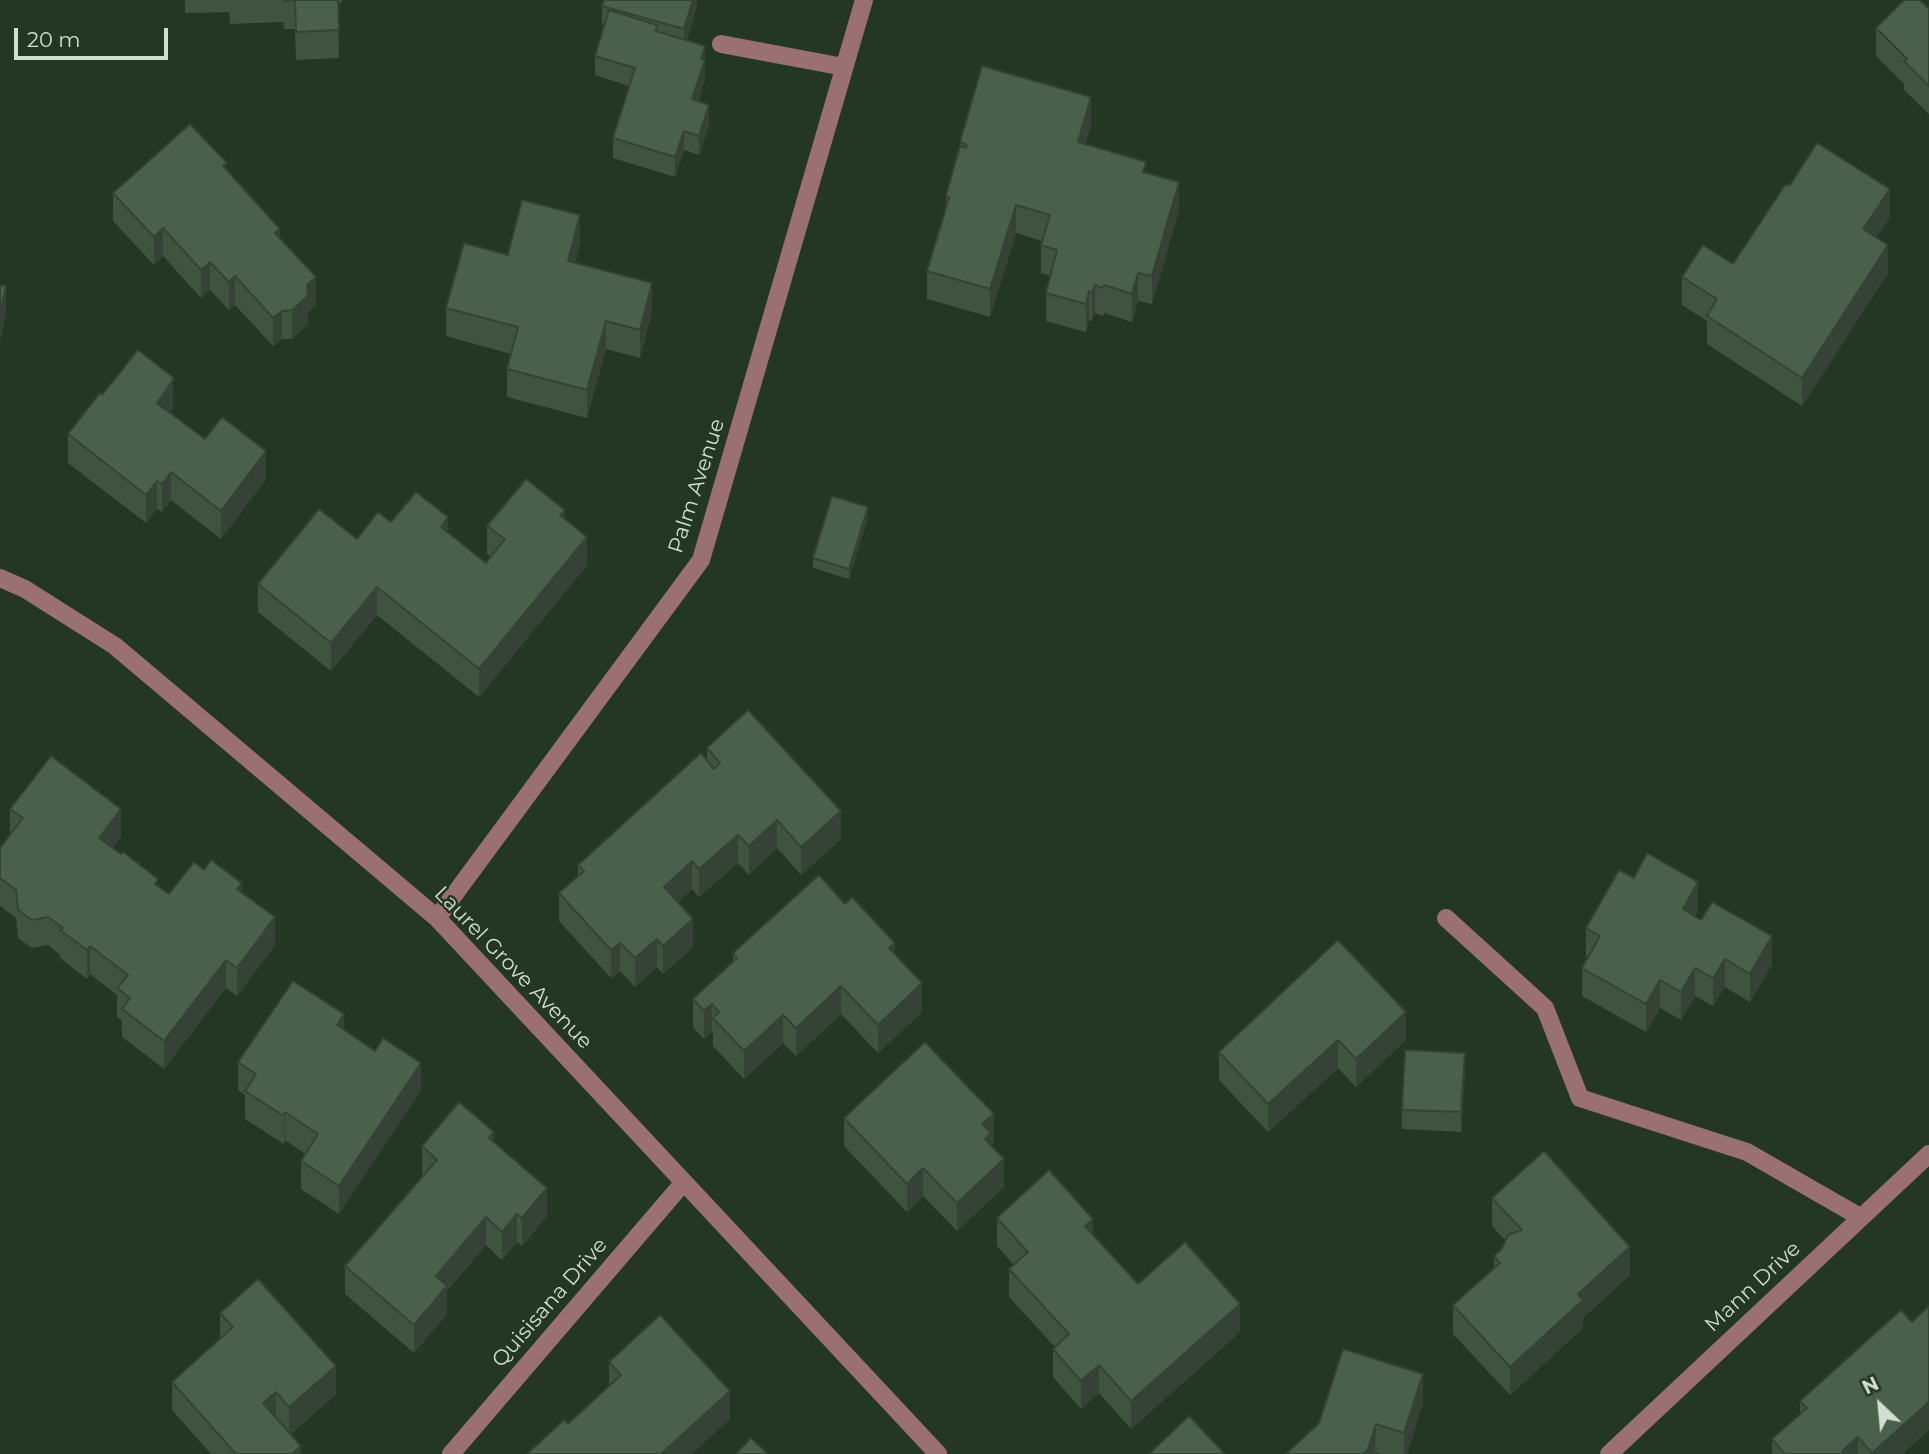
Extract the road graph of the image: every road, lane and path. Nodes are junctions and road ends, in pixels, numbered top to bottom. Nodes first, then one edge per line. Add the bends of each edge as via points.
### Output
1 (864, 0) edge
2 (721, 44) dead end
3 (844, 67) junction
4 (0, 578) edge
5 (437, 918) junction
6 (1446, 918) dead end
7 (1929, 1154) edge
8 (684, 1182) junction
9 (1860, 1217) junction
10 (451, 1454) edge
11 (938, 1454) edge
12 (1609, 1454) edge

1 - 3 street, Palm Avenue
2 - 3 street
3 - 5 street, Palm Avenue via 701,560
4 - 5 street, Laurel Grove Avenue via 115,646
5 - 8 street, Laurel Grove Avenue
6 - 9 street via 1545,1008 1580,1098 1747,1152
7 - 9 street, Mann Drive
8 - 10 street, Quisisana Drive
8 - 11 street, Laurel Grove Avenue
9 - 12 street, Mann Drive

